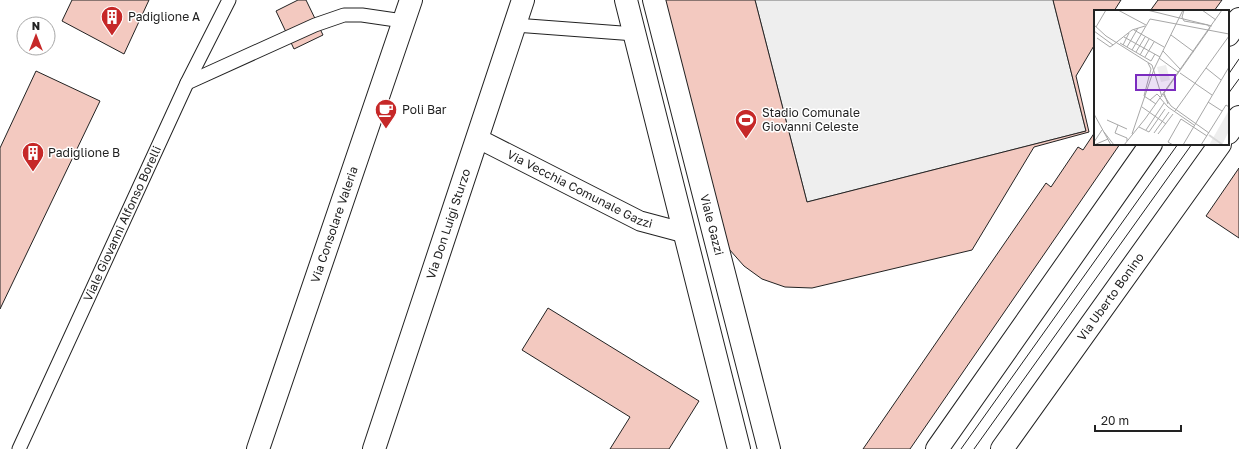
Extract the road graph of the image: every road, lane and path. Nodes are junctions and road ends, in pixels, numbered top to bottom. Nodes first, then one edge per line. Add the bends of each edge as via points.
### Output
1 (229, 0) edge
2 (411, 0) edge
3 (523, 0) edge
4 (626, 0) edge
5 (654, 0) edge
6 (1239, 19) edge
7 (403, 21) junction
8 (515, 25) junction
9 (635, 34) junction
10 (1229, 34) edge
11 (187, 83) junction
12 (1239, 117) edge
13 (1229, 132) edge
14 (477, 138) junction
15 (1150, 145) edge
16 (1219, 145) edge
17 (685, 233) junction
18 (19, 449) edge
19 (258, 449) edge
20 (374, 449) edge
21 (739, 449) edge
22 (770, 449) edge
23 (937, 449) edge
24 (1002, 449) edge

1 - 11 lane, Viale Giovanni Alfonso Borelli
2 - 7 main road, Via Consolare Valeria
3 - 8 main road, Via Don Luigi Sturzo
4 - 9 main road
5 - 22 main road, Viale Gazzi
6 - 10 main road
7 - 11 lane via 344,15 315,25
7 - 19 main road, Via Consolare Valeria
8 - 9 lane
8 - 14 main road, Via Don Luigi Sturzo
9 - 17 main road
11 - 18 lane, Viale Giovanni Alfonso Borelli
12 - 13 main road
14 - 17 street, Via Vecchia Comunale Gazzi via 640,221
14 - 20 main road, Via Don Luigi Sturzo
15 - 23 main road
16 - 24 main road, Via Uberto Bonino
17 - 21 main road

